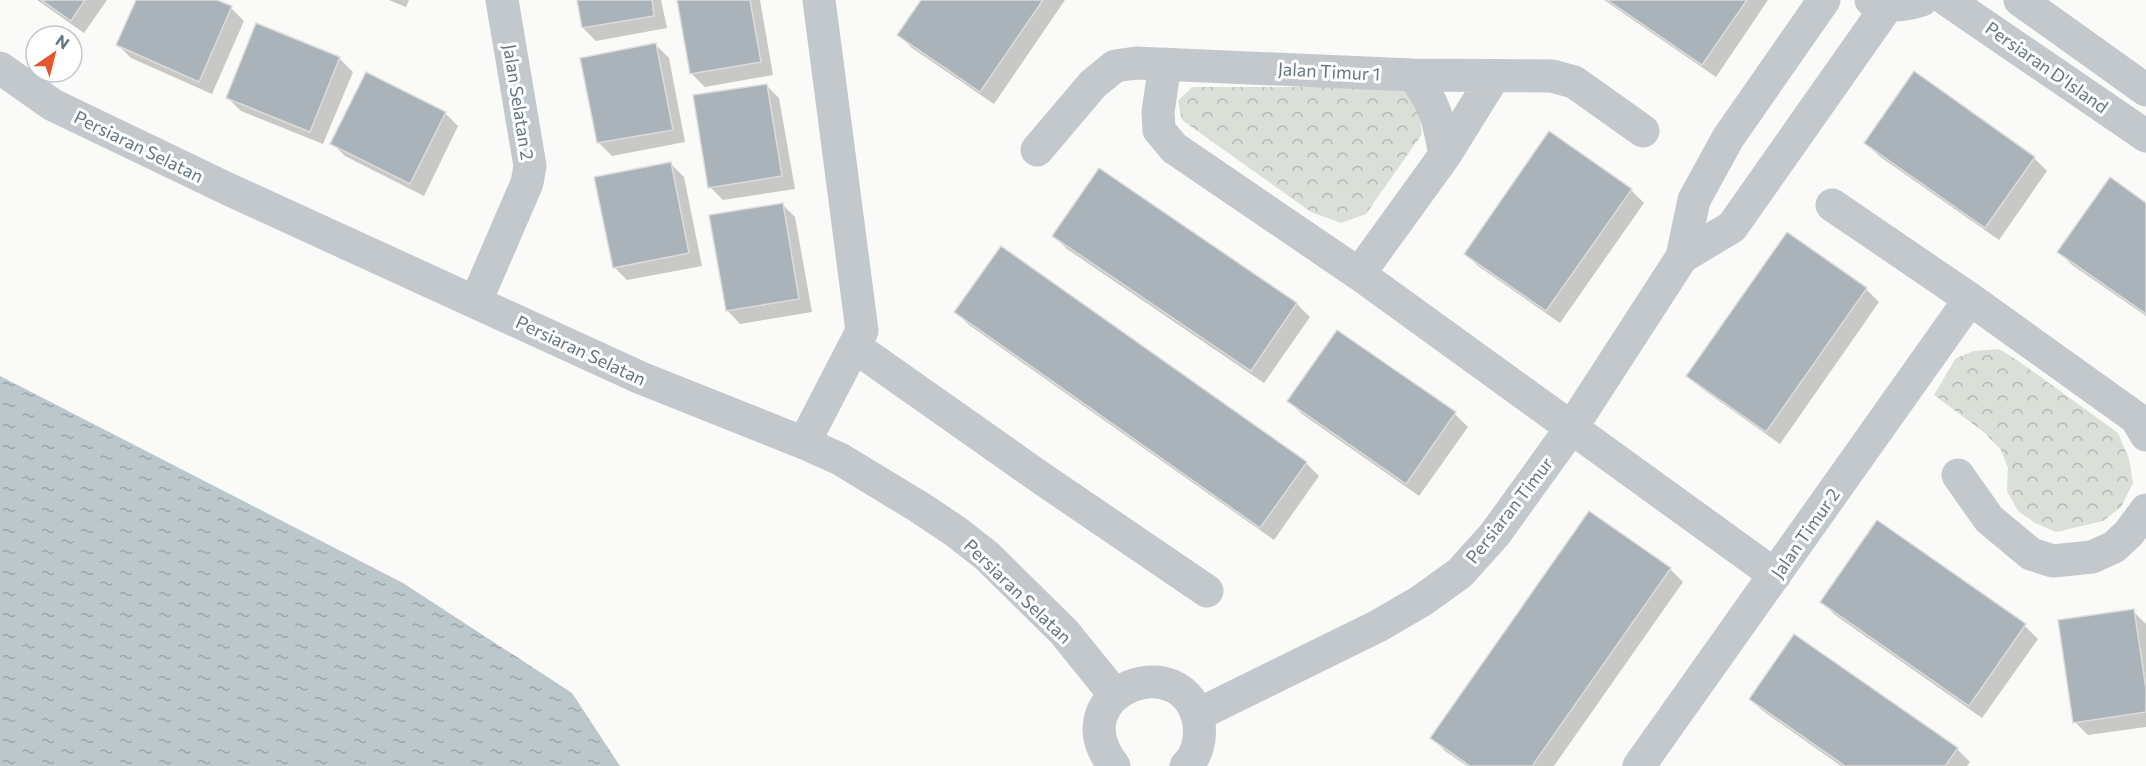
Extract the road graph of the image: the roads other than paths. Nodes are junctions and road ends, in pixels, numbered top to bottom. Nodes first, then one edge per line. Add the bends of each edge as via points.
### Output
1 (502, 0) edge
2 (819, 0) edge
3 (1824, 0) edge
4 (1922, 0) edge
5 (1947, 0) edge
6 (2020, 0) edge
7 (1880, 2) edge
8 (1165, 64) junction
9 (0, 68) edge
10 (1412, 75) junction
11 (1494, 76) junction
12 (2146, 90) edge
13 (1642, 131) dead end
14 (2146, 136) edge
15 (1037, 150) dead end
16 (1445, 155) junction
17 (1832, 206) dead end
18 (1682, 257) junction
19 (1359, 274) junction
20 (1970, 299) junction
21 (476, 301) junction
22 (855, 348) junction
23 (1572, 427) junction
24 (2146, 435) edge
25 (804, 443) junction
26 (1958, 475) dead end
27 (2146, 510) edge
28 (1775, 575) junction
29 (1207, 591) dead end
30 (1115, 695) junction
31 (1197, 715) junction
32 (1114, 766) edge
33 (1186, 766) edge
34 (1640, 766) edge

1 - 21 street, Jalan Selatan 2 via 530,166 527,183
2 - 22 street via 862,319
3 - 18 street via 1728,138 1694,200
4 - 7 street via 1904,5
5 - 14 street, Persiaran D'Island
6 - 12 street
7 - 18 street via 1731,227
8 - 10 street, Jalan Timur 1
8 - 15 street, Jalan Timur 1 via 1115,66 1093,84
8 - 19 street via 1158,112 1160,130 1174,148
9 - 21 street, Persiaran Selatan via 53,105
10 - 11 street, Jalan Timur 1
10 - 16 street via 1426,92 1439,123
11 - 13 street, Jalan Timur 1 via 1552,76 1574,82
11 - 16 street
16 - 19 street
17 - 20 street
18 - 23 street, Persiaran Timur
19 - 23 street
20 - 24 street via 2136,418
20 - 28 street, Jalan Timur 2
21 - 25 street, Persiaran Selatan via 641,378
22 - 25 street
22 - 29 street
23 - 28 street
23 - 31 street, Persiaran Timur via 1495,534 1460,573 1378,626
25 - 30 street, Persiaran Selatan via 877,481 979,550 1051,619
26 - 27 street via 1989,519 2031,554 2054,561 2092,557 2114,547
28 - 34 street, Jalan Timur 2
30 - 31 street via 1145,681 1161,682 1177,689
30 - 32 street via 1100,723 1100,740
31 - 33 street via 1198,748

